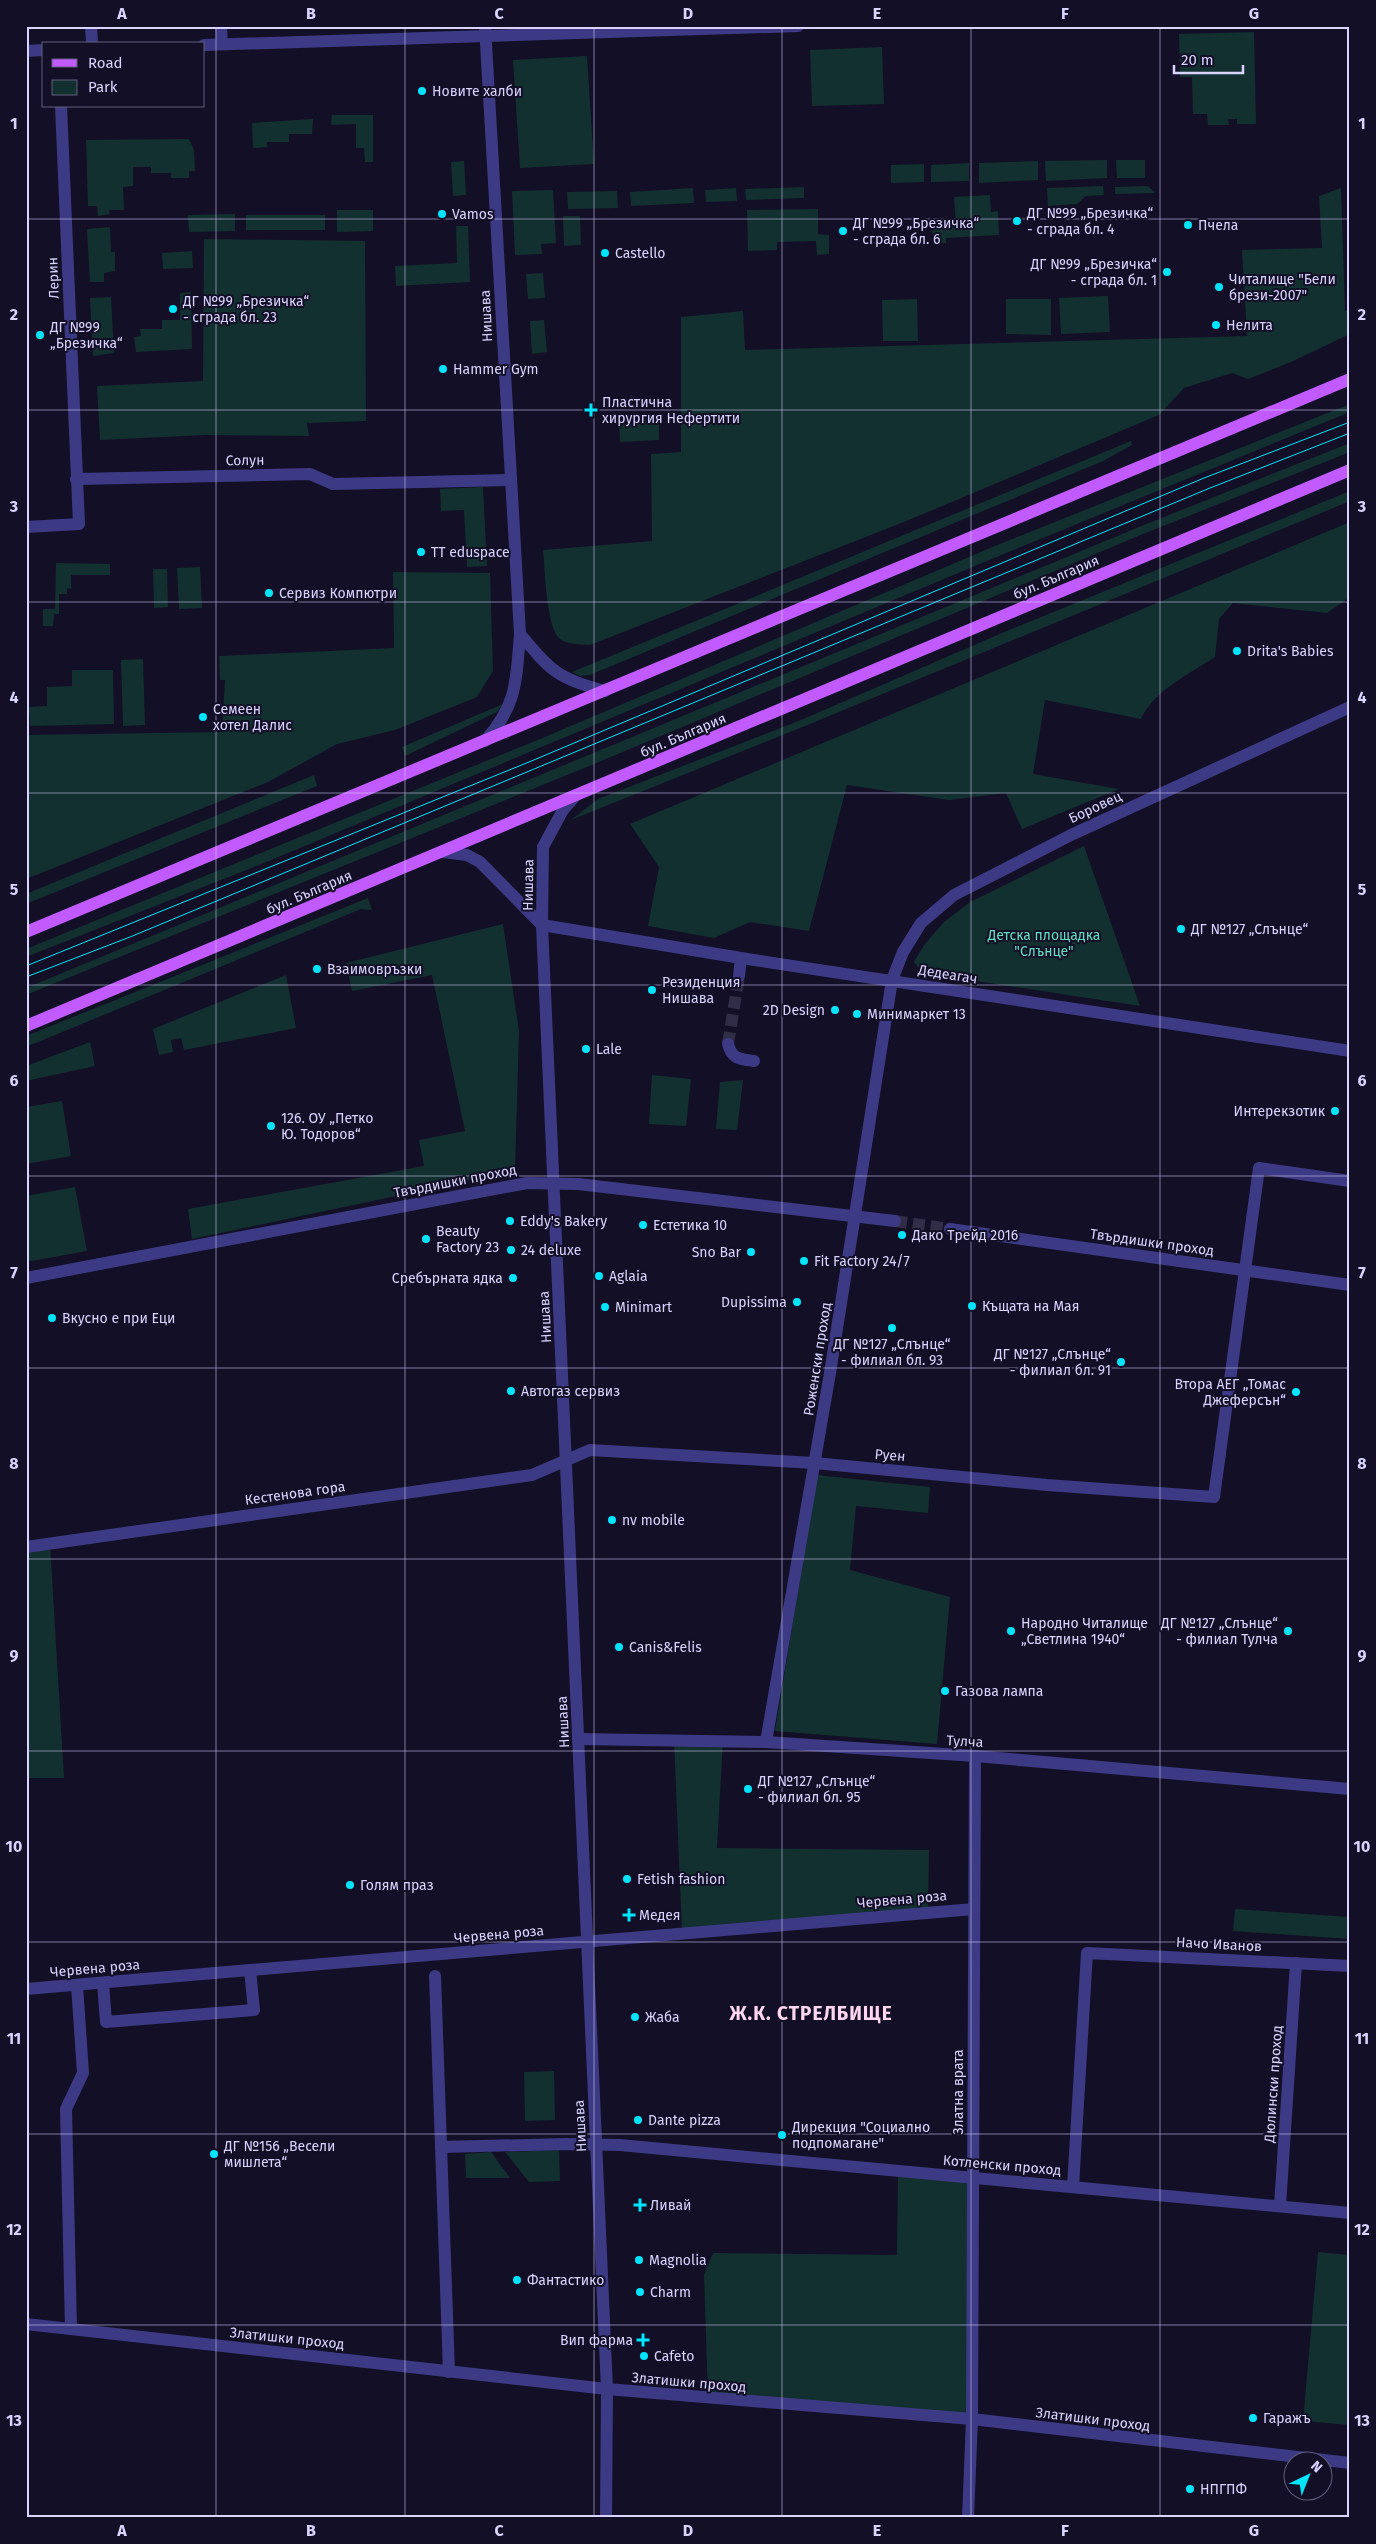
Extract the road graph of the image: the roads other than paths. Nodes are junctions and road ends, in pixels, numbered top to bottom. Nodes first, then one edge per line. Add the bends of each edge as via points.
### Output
1 (91, 26) edge
2 (221, 26) edge
3 (798, 26) edge
4 (486, 31) edge
5 (92, 42) edge
6 (222, 44) junction
7 (205, 45) edge
8 (42, 50) edge
9 (26, 51) edge
10 (61, 108) edge
11 (1350, 379) edge
12 (1350, 470) edge
13 (76, 479) junction
14 (510, 480) junction
15 (26, 527) edge
16 (520, 634) junction
17 (605, 691) junction
18 (1350, 707) edge
19 (483, 742) junction
20 (576, 795) junction
21 (444, 852) junction
22 (542, 925) junction
23 (26, 932) edge
24 (741, 958) junction
25 (738, 976) tunnel mouth
26 (892, 980) junction
27 (26, 1026) edge
28 (728, 1044) dead end
29 (1350, 1050) edge
30 (754, 1061) dead end
31 (1350, 1182) edge
32 (554, 1184) junction
33 (855, 1216) junction
34 (895, 1221) tunnel mouth
35 (950, 1229) tunnel mouth
36 (1243, 1270) junction
37 (26, 1278) edge
38 (1350, 1285) edge
39 (566, 1460) junction
40 (814, 1463) junction
41 (26, 1547) edge
42 (578, 1739) junction
43 (766, 1742) junction
44 (975, 1756) junction
45 (1350, 1789) edge
46 (974, 1908) junction
47 (588, 1941) junction
48 (1296, 1963) junction
49 (1350, 1966) edge
50 (250, 1970) junction
51 (435, 1976) dead end
52 (103, 1983) junction
53 (77, 1985) junction
54 (26, 1989) edge
55 (596, 2145) junction
56 (441, 2147) junction
57 (973, 2178) junction
58 (1072, 2187) junction
59 (1280, 2206) junction
60 (1350, 2212) edge
61 (26, 2324) edge
62 (72, 2329) junction
63 (449, 2372) junction
64 (608, 2389) junction
65 (972, 2420) junction
66 (1350, 2463) edge
67 (606, 2518) edge
68 (968, 2518) edge

1 - 5 street
2 - 6 street
3 - 4 street
4 - 6 street
4 - 14 street, Нишава
6 - 7 street
8 - 9 street
10 - 13 street, Лерин
11 - 17 main road
12 - 20 main road, бул. България
13 - 14 street, Солун via 310,474 333,484
13 - 15 street via 79,524
14 - 16 street, Нишава
16 - 17 street via 551,670 573,683
16 - 19 street, Нишава via 516,687 510,707
17 - 19 main road
18 - 26 street, Боровец via 1071,835 954,894 921,923 903,952
19 - 23 main road
20 - 21 main road, бул. България
20 - 22 street, Нишава via 562,810 544,847
21 - 22 street, Нишава via 467,855 480,862
21 - 27 main road, бул. България
22 - 24 street, Дедеагач
22 - 32 street, Нишава
24 - 25 street
24 - 26 street, Дедеагач
26 - 29 street, Дедеагач
26 - 33 street, Роженски проход
28 - 30 street via 736,1059
31 - 36 street via 1259,1168
32 - 33 street, Твърдишки проход via 588,1185
32 - 37 street, Твърдишки проход via 527,1183 483,1190
32 - 39 street, Нишава
33 - 34 street, Твърдишки проход
33 - 40 street, Роженски проход
35 - 36 street, Твърдишки проход
36 - 38 street, Твърдишки проход
36 - 40 street, Руен via 1214,1497
39 - 40 street, Руен via 590,1450
39 - 41 street, Кестенова гора via 532,1475
39 - 42 street, Нишава
40 - 43 street, Роженски проход
42 - 43 street, Тулча
42 - 47 street, Нишава
43 - 44 street, Тулча
44 - 45 street, Тулча
44 - 46 street, Златна врата
46 - 47 street, Червена роза
46 - 57 street, Златна врата
47 - 50 street, Червена роза
47 - 55 street, Нишава
48 - 49 street, Начо Иванов
48 - 58 street, Начо Иванов via 1087,1953
48 - 59 street, Дюлински проход
50 - 52 street, Червена роза
50 - 52 street via 254,2010 106,2022
51 - 56 street
52 - 53 street, Червена роза
53 - 54 street, Червена роза
53 - 62 street via 83,2073 66,2109
55 - 56 street, Котленски проход
55 - 57 street, Котленски проход
55 - 64 street, Нишава
56 - 63 street
57 - 58 street, Котленски проход
57 - 65 street, Златна врата
58 - 59 street, Котленски проход
59 - 60 street, Котленски проход
61 - 62 street, Златишки проход
62 - 63 street, Златишки проход
63 - 64 street, Златишки проход
64 - 65 street, Златишки проход
64 - 67 street, Нишава
65 - 66 street, Златишки проход
65 - 68 street, Златна врата

